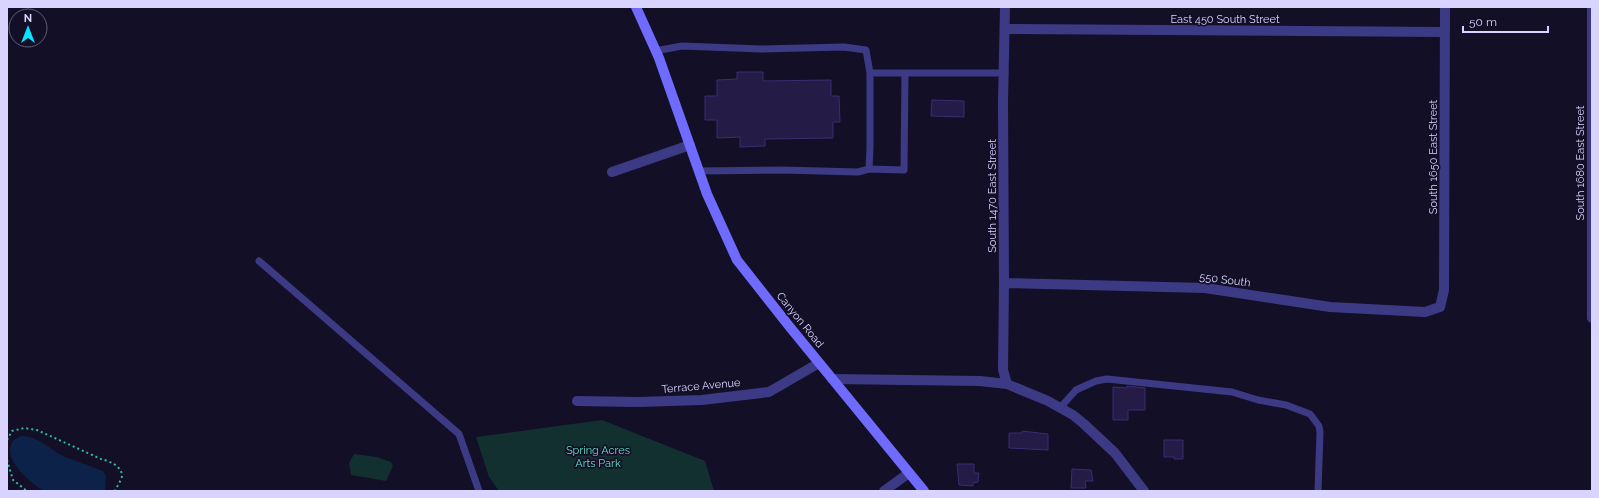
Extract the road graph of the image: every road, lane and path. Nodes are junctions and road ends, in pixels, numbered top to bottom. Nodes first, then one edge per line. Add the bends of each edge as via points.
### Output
1 (636, 7) edge
2 (1005, 7) edge
3 (1445, 7) edge
4 (1592, 7) edge
5 (1005, 29) junction
6 (1445, 32) junction
7 (655, 51) junction
8 (870, 72) junction
9 (905, 73) junction
10 (1005, 73) junction
11 (690, 145) junction
12 (869, 169) junction
13 (699, 171) junction
14 (612, 172) dead end
15 (259, 261) dead end
16 (1004, 283) junction
17 (1440, 308) joint
18 (1592, 311) edge
19 (1592, 318) edge
20 (819, 363) junction
21 (832, 379) junction
22 (1007, 384) junction
23 (576, 401) dead end
24 (1060, 408) junction
25 (7, 440) edge
26 (7, 460) edge
27 (909, 472) junction
28 (27, 491) edge
29 (115, 491) edge
30 (479, 491) edge
31 (884, 491) edge
32 (924, 491) edge
33 (1144, 491) edge
34 (1318, 491) edge

1 - 7 main road, Canyon Road
2 - 5 street, South 1470 East Street
3 - 6 street, South 1650 East Street
4 - 18 street, South 1680 East Street
5 - 6 street, East 450 South Street
5 - 10 street, South 1470 East Street
6 - 17 street, South 1650 East Street via 1444,290
7 - 8 lane via 682,46 866,50
7 - 11 main road, Canyon Road
8 - 9 lane
8 - 12 lane
9 - 10 lane
9 - 12 lane via 904,170
10 - 16 street, South 1470 East Street
11 - 13 main road, Canyon Road
11 - 14 street
12 - 13 lane via 858,172
13 - 20 main road, Canyon Road via 737,260
15 - 30 lane via 459,434
16 - 17 street, 550 South via 1205,288 1330,306 1425,312
16 - 22 street, South 1470 East Street via 1003,370
18 - 19 street, South 1680 East Street
20 - 21 main road, Canyon Road
20 - 23 street, Terrace Avenue via 769,392 702,400
21 - 22 street via 980,380
21 - 27 main road, Canyon Road
22 - 24 street
24 - 33 street via 1100,438
24 - 34 lane via 1076,390 1107,379 1232,392 1286,405 1310,414 1319,426
25 - 29 path via 12,431 24,428 37,430 101,459 111,461 122,477
26 - 28 path via 12,480
27 - 31 street
27 - 32 main road, Canyon Road

